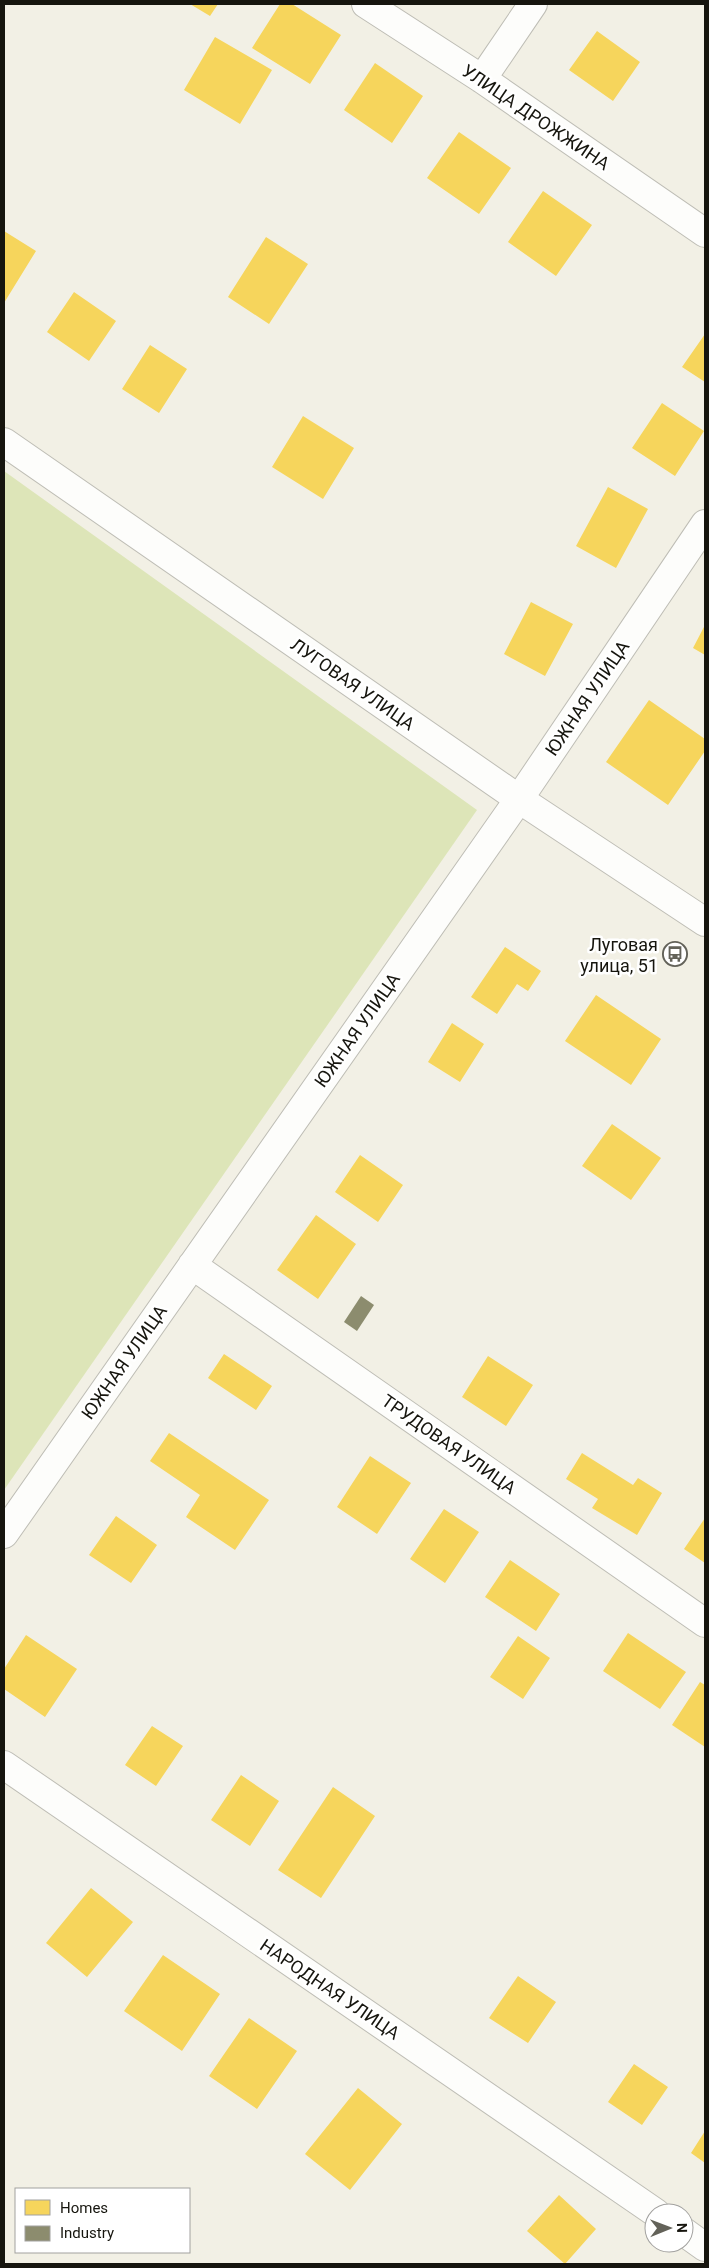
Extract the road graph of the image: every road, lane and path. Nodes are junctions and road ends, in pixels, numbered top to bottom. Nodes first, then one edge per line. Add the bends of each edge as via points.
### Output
1 (366, 4) edge
2 (533, 4) edge
3 (482, 80) junction
4 (705, 233) edge
5 (4, 442) edge
6 (705, 524) edge
7 (519, 799) junction
8 (705, 922) edge
9 (192, 1265) junction
10 (4, 1534) edge
11 (705, 1623) edge
12 (4, 1765) edge
13 (644, 2205) edge
14 (694, 2239) edge
15 (705, 2247) edge

1 - 3 street, УЛИЦА ДРОЖЖИНА
2 - 3 street
3 - 4 street, УЛИЦА ДРОЖЖИНА
5 - 7 street, ЛУГОВАЯ УЛИЦА
6 - 7 street, ЮЖНАЯ УЛИЦА
7 - 8 street, ЛУГОВАЯ УЛИЦА
7 - 9 street, ЮЖНАЯ УЛИЦА
9 - 10 street, ЮЖНАЯ УЛИЦА
9 - 11 street, ТРУДОВАЯ УЛИЦА
12 - 13 street, НАРОДНАЯ УЛИЦА
14 - 15 street

